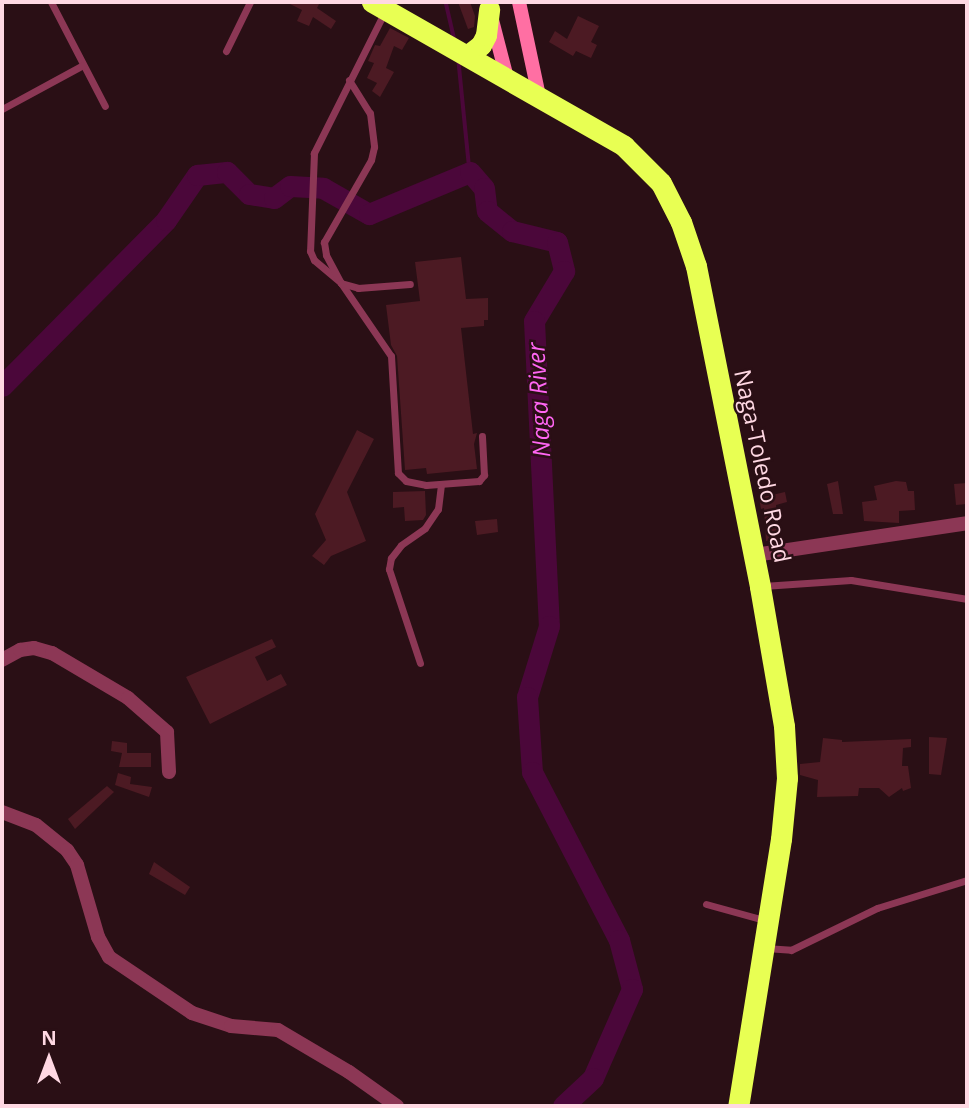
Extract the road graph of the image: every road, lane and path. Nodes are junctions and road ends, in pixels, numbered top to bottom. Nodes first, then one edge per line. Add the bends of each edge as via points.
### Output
1 (51, 2) edge
2 (250, 2) edge
3 (519, 2) edge
4 (489, 5) edge
5 (379, 6) edge
6 (226, 51) dead end
7 (460, 51) junction
8 (83, 65) junction
9 (507, 78) junction
10 (349, 80) junction
11 (539, 96) junction
12 (105, 106) dead end
13 (2, 109) edge
14 (341, 283) junction
15 (410, 284) dead end
16 (482, 436) dead end
17 (441, 484) junction
18 (967, 523) edge
19 (754, 555) junction
20 (761, 587) junction
21 (967, 599) edge
22 (2, 660) edge
23 (420, 663) dead end
24 (169, 772) dead end
25 (2, 812) edge
26 (967, 880) edge
27 (706, 904) dead end
28 (768, 921) junction
29 (764, 948) junction
30 (397, 1106) edge
31 (738, 1106) edge

1 - 8 lane
2 - 6 lane
3 - 11 main road
4 - 7 highway via 481,45
4 - 9 main road
5 - 7 highway, Naga-Toledo Road
5 - 10 lane
7 - 9 highway, Naga-Toledo Road
8 - 12 lane
8 - 13 lane
9 - 11 highway, Naga-Toledo Road
10 - 14 lane via 314,153 309,243 314,260
10 - 14 lane via 370,113 374,148 324,242
11 - 19 highway, Naga-Toledo Road via 624,146 661,183 681,222 696,266
14 - 15 lane via 358,288
14 - 17 lane via 391,356 398,474 416,484
16 - 17 lane via 484,475 479,481
17 - 23 lane via 438,509 425,528 391,558 390,569
18 - 19 street
19 - 20 highway, Naga-Toledo Road
20 - 21 lane via 851,580
20 - 28 highway, Naga-Toledo Road via 784,726 787,778
22 - 24 street via 20,649 52,653 128,698 167,732
25 - 30 street via 36,825 67,850 77,865 98,937 109,957 192,1013 231,1026 278,1030
26 - 29 lane via 877,908 791,950
27 - 28 lane
28 - 29 highway, Naga-Toledo Road
29 - 31 highway, Naga-Toledo Road

